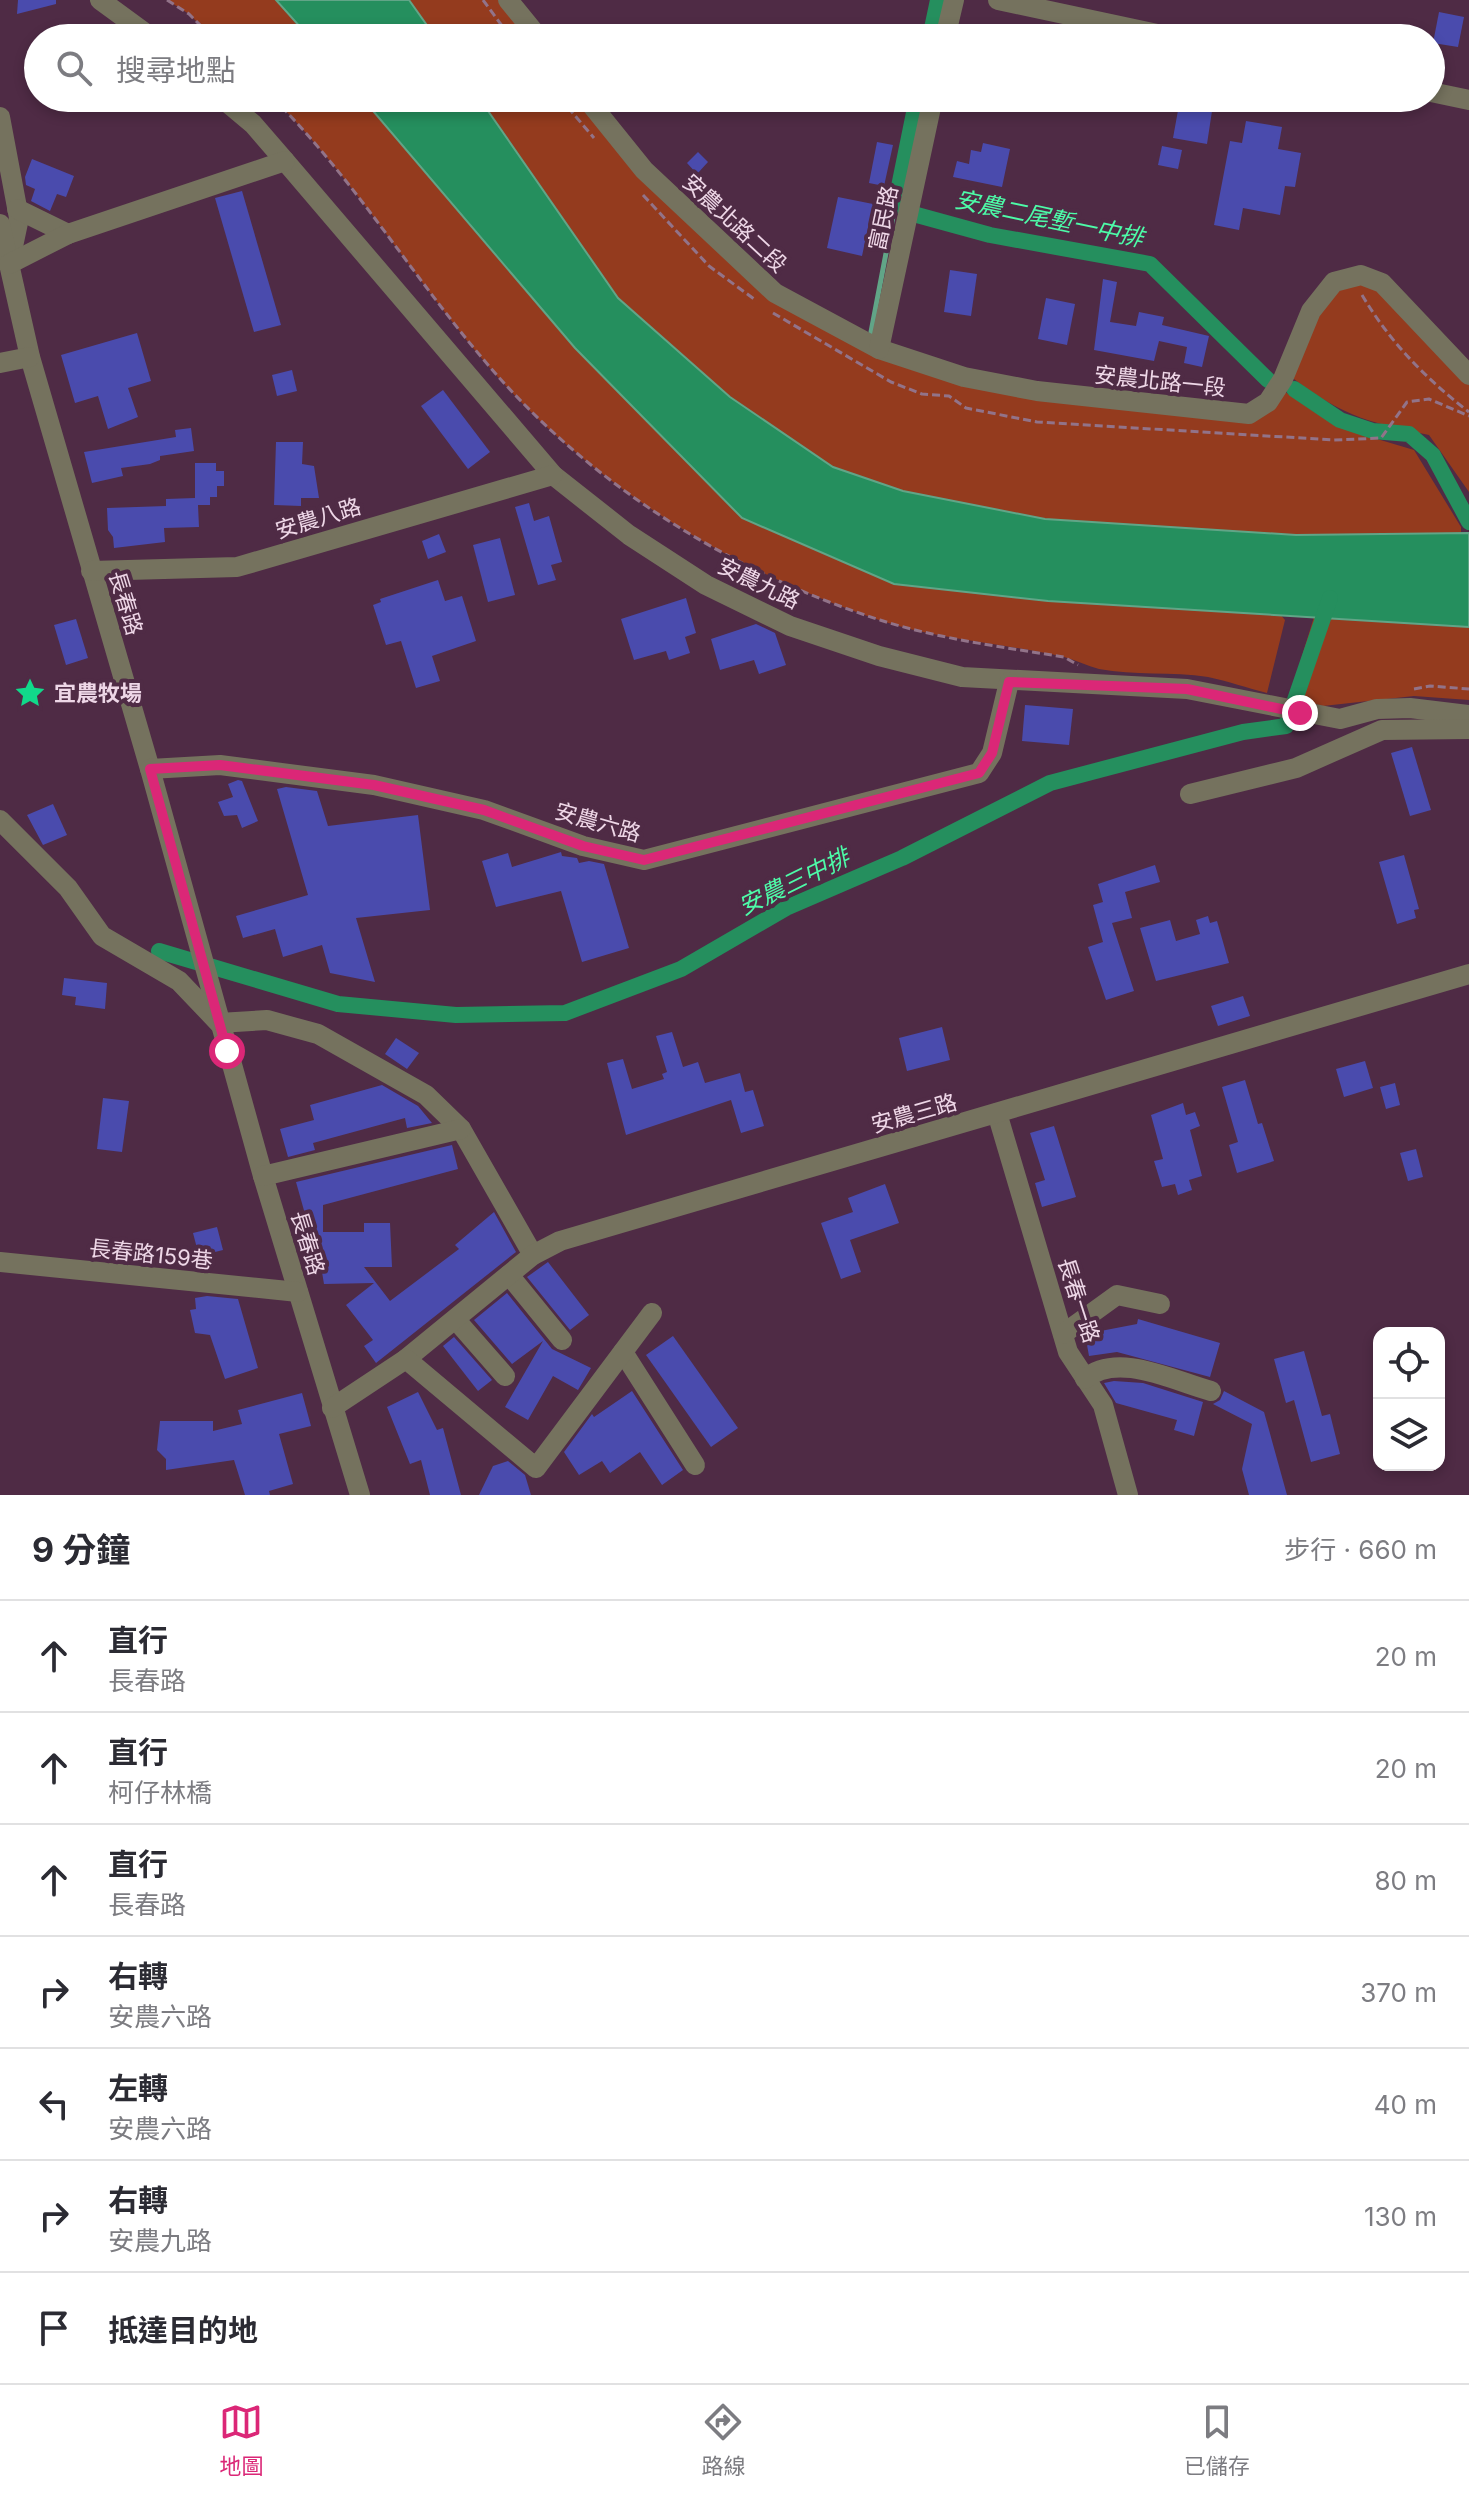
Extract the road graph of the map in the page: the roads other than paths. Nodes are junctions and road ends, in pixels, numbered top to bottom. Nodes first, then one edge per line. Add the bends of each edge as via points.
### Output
1 (100, 0) edge
2 (508, 0) edge
3 (954, 0) edge
4 (998, 0) edge
5 (133, 24) edge
6 (528, 24) edge
7 (948, 24) edge
8 (1110, 24) edge
9 (1445, 95) edge
10 (1469, 100) edge
11 (239, 112) edge
12 (597, 112) edge
13 (930, 112) edge
14 (0, 117) edge
15 (285, 161) junction
16 (17, 209) junction
17 (0, 224) edge
18 (68, 234) junction
19 (5, 258) edge
20 (879, 349) junction
21 (30, 357) junction
22 (0, 363) edge
23 (1469, 375) edge
24 (553, 475) junction
25 (91, 571) junction
26 (1009, 682) junction
27 (1469, 715) edge
28 (1469, 729) edge
29 (150, 769) junction
30 (1190, 794) dead end
31 (0, 820) edge
32 (1469, 974) edge
33 (217, 1013) junction
34 (997, 1113) junction
35 (461, 1129) junction
36 (263, 1176) junction
37 (533, 1255) junction
38 (0, 1262) edge
39 (509, 1275) junction
40 (298, 1292) junction
41 (1160, 1304) dead end
42 (652, 1313) dead end
43 (456, 1320) junction
44 (1063, 1334) junction
45 (562, 1340) dead end
46 (623, 1352) junction
47 (406, 1359) junction
48 (505, 1376) dead end
49 (1085, 1379) junction
50 (1211, 1391) dead end
51 (332, 1408) junction
52 (695, 1465) dead end
53 (360, 1495) edge
54 (1128, 1495) edge

1 - 5 street
2 - 6 street
3 - 7 street
4 - 8 street
9 - 10 street
11 - 15 street, 安農九路
12 - 20 street, 安農北路二段 via 644,170 775,293
13 - 20 street, 富民路
14 - 16 street
15 - 18 street
15 - 24 street, 安農九路
16 - 18 street
16 - 19 street
17 - 19 street, 長春路
18 - 19 street
19 - 21 street, 長春路
20 - 23 street, 安農北路一段 via 964,377 1037,391 1249,414 1268,402 1283,379 1311,311 1334,282 1361,275 1382,283
21 - 22 street
21 - 25 street, 長春路
24 - 25 street, 安農八路 via 237,567
24 - 26 street, 安農九路 via 693,577 790,626 879,656 962,677
25 - 29 street, 長春路
26 - 27 street, 安農九路 via 1187,689 1340,719 1377,709
26 - 29 street, 安農六路 via 992,753 979,773 644,860 583,846 484,810 374,785 220,765
28 - 30 street via 1382,730 1296,768
29 - 33 street, 長春路
31 - 33 street via 68,888 102,936 179,981
32 - 34 street, 安農三路
33 - 35 street via 318,1034 426,1095
33 - 36 street, 長春路
34 - 37 street, 安農三路 via 560,1241
34 - 44 street, 長春一路
35 - 36 street
35 - 37 street
36 - 40 street, 長春路
37 - 39 street, 安農三路
38 - 40 street, 長春路159巷
39 - 43 street, 安農三路
39 - 45 street
40 - 51 street, 長春路
41 - 44 street via 1117,1295
42 - 46 street
43 - 47 street, 安農三路
43 - 48 street
44 - 49 street, 長春一路
46 - 47 street via 536,1468
46 - 52 street
47 - 51 street, 安農三路
49 - 50 street via 1095,1370 1116,1365
49 - 54 street, 長春一路 via 1103,1405
51 - 53 street, 長春路

